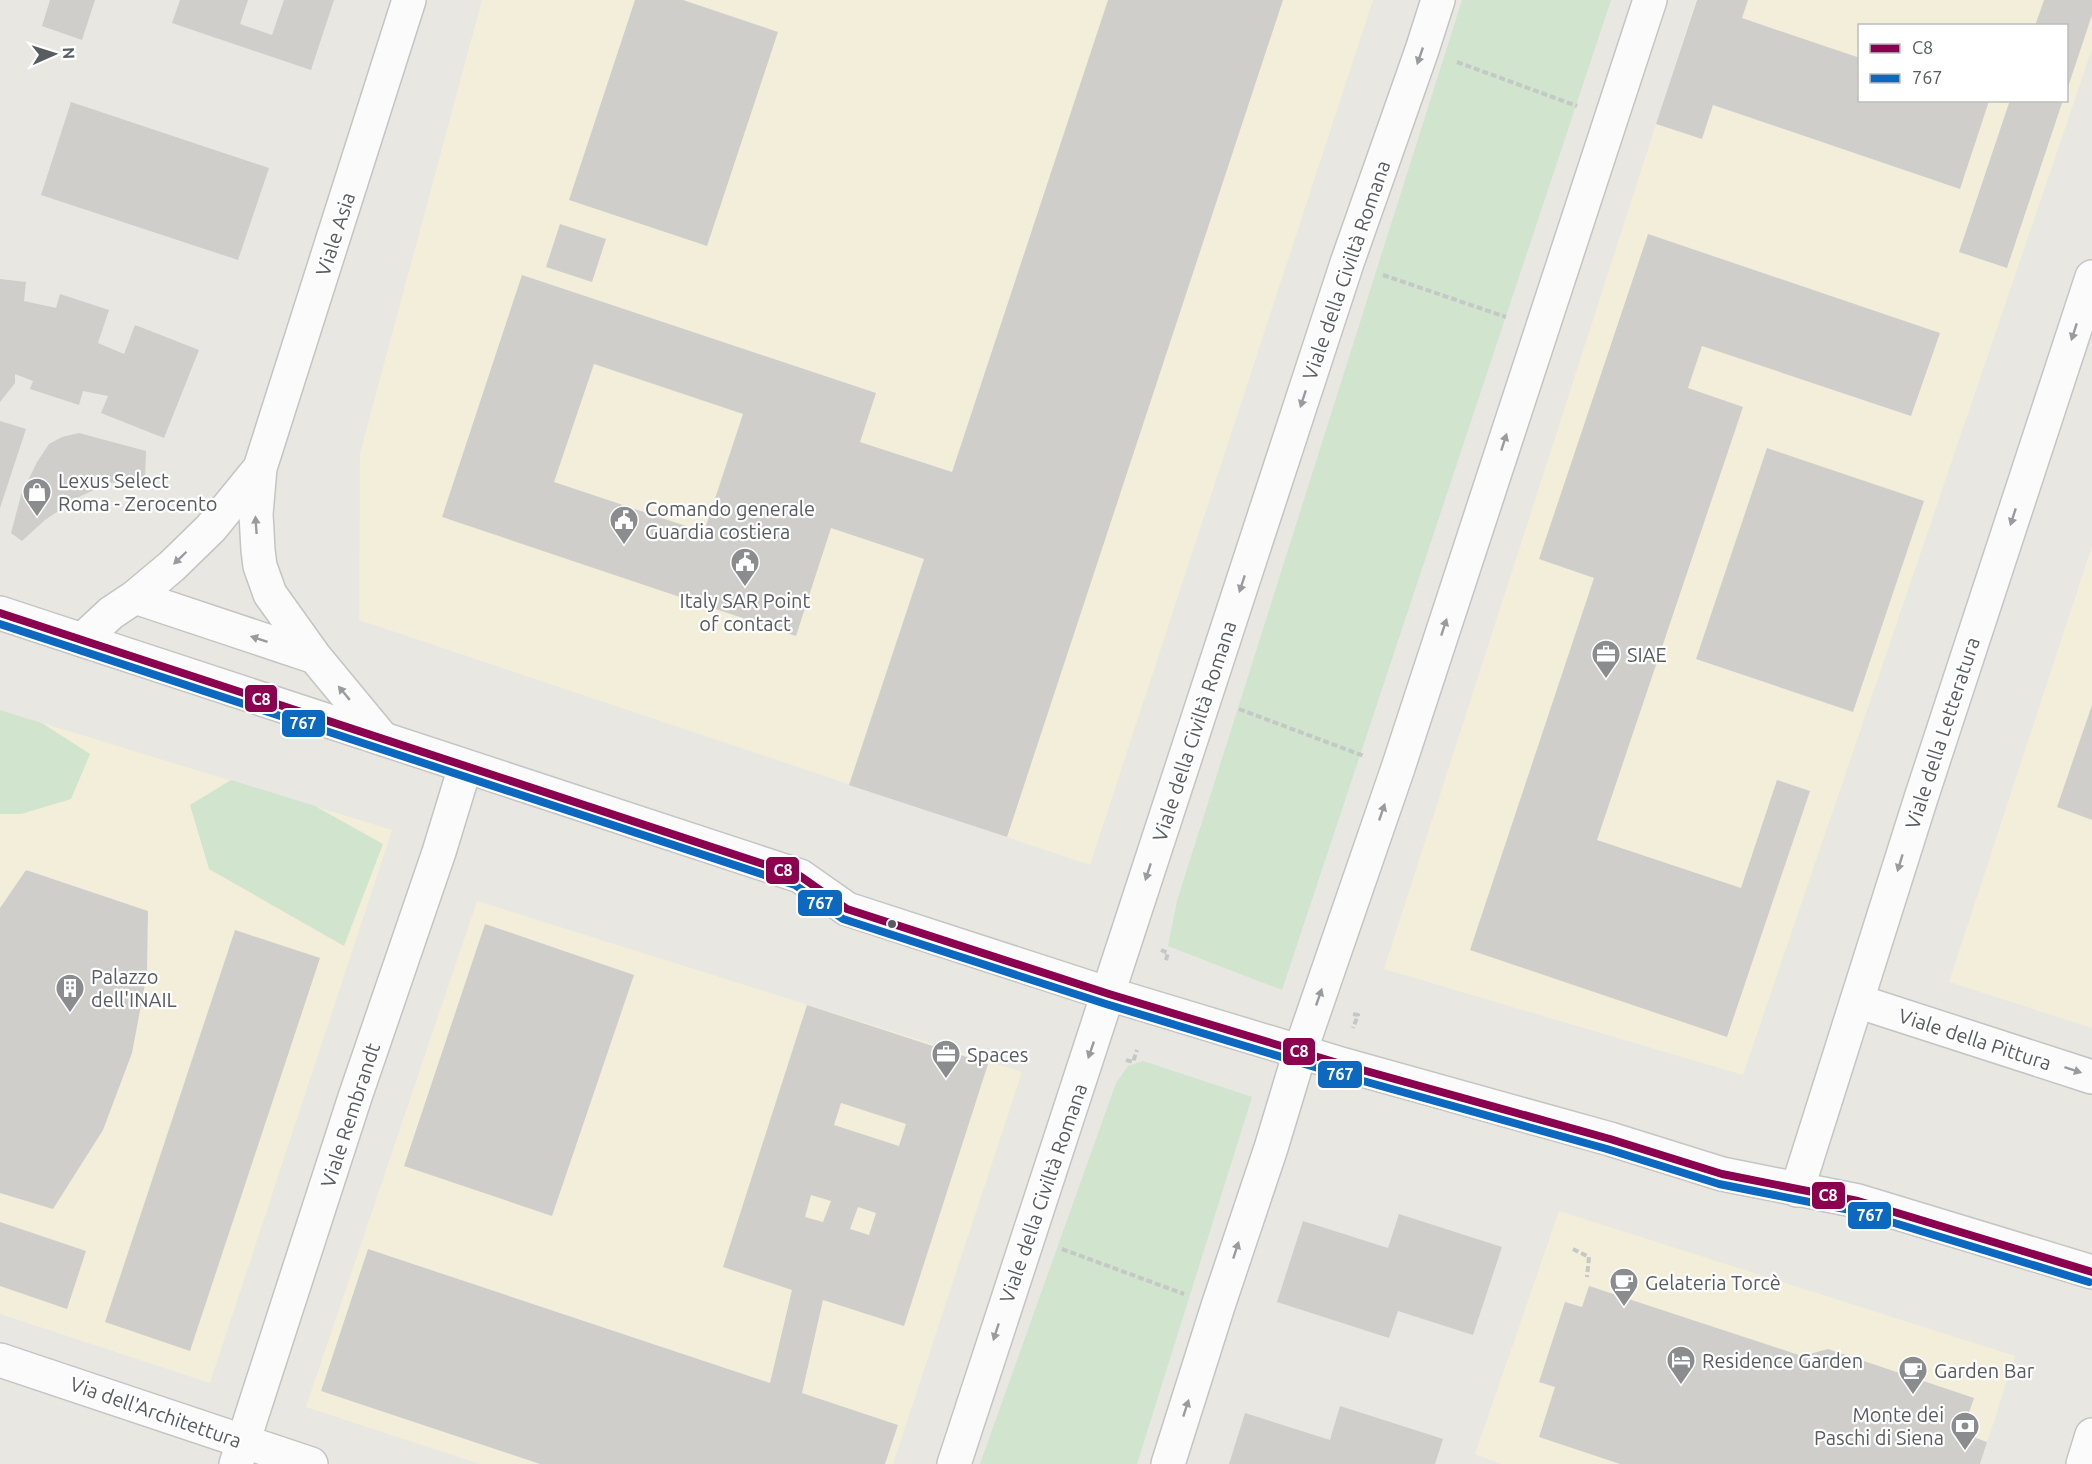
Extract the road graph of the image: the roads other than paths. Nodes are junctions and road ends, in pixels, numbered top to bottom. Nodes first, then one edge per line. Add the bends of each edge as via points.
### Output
1 (409, 0) edge
2 (1438, 0) edge
3 (1650, 0) edge
4 (2092, 277) edge
5 (261, 468) junction
6 (135, 597) junction
7 (0, 613) edge
8 (82, 640) junction
9 (315, 657) junction
10 (382, 738) junction
11 (465, 767) junction
12 (1109, 994) junction
13 (1857, 1000) junction
14 (1300, 1052) junction
15 (2092, 1077) edge
16 (1797, 1190) junction
17 (2092, 1272) edge
18 (0, 1360) edge
19 (2092, 1436) edge
20 (239, 1453) edge
21 (311, 1464) edge
22 (954, 1464) edge
23 (1168, 1464) edge
24 (2083, 1464) edge

1 - 5 street, Viale Asia
2 -> 12 street, Viale della Civiltà Romana via 1347,263
14 -> 3 street via 1398,768
4 -> 13 street, Viale della Letteratura
5 -> 6 street via 211,528
9 -> 5 street via 276,603 262,575 256,514
6 - 8 street
9 -> 6 street
7 - 8 street
8 - 10 street
10 -> 9 street
10 - 11 street
11 - 12 street via 800,876 847,909
11 - 20 street, Viale Rembrandt
12 - 14 street
12 -> 22 street, Viale della Civiltà Romana
13 -> 15 street, Viale della Pittura
13 - 16 street, Viale della Letteratura
14 - 16 street via 1722,1174
23 -> 14 street
16 - 17 street via 1858,1201
18 - 20 street, Via dell'Architettura
19 - 24 street
20 - 21 street, Via dell'Architettura

